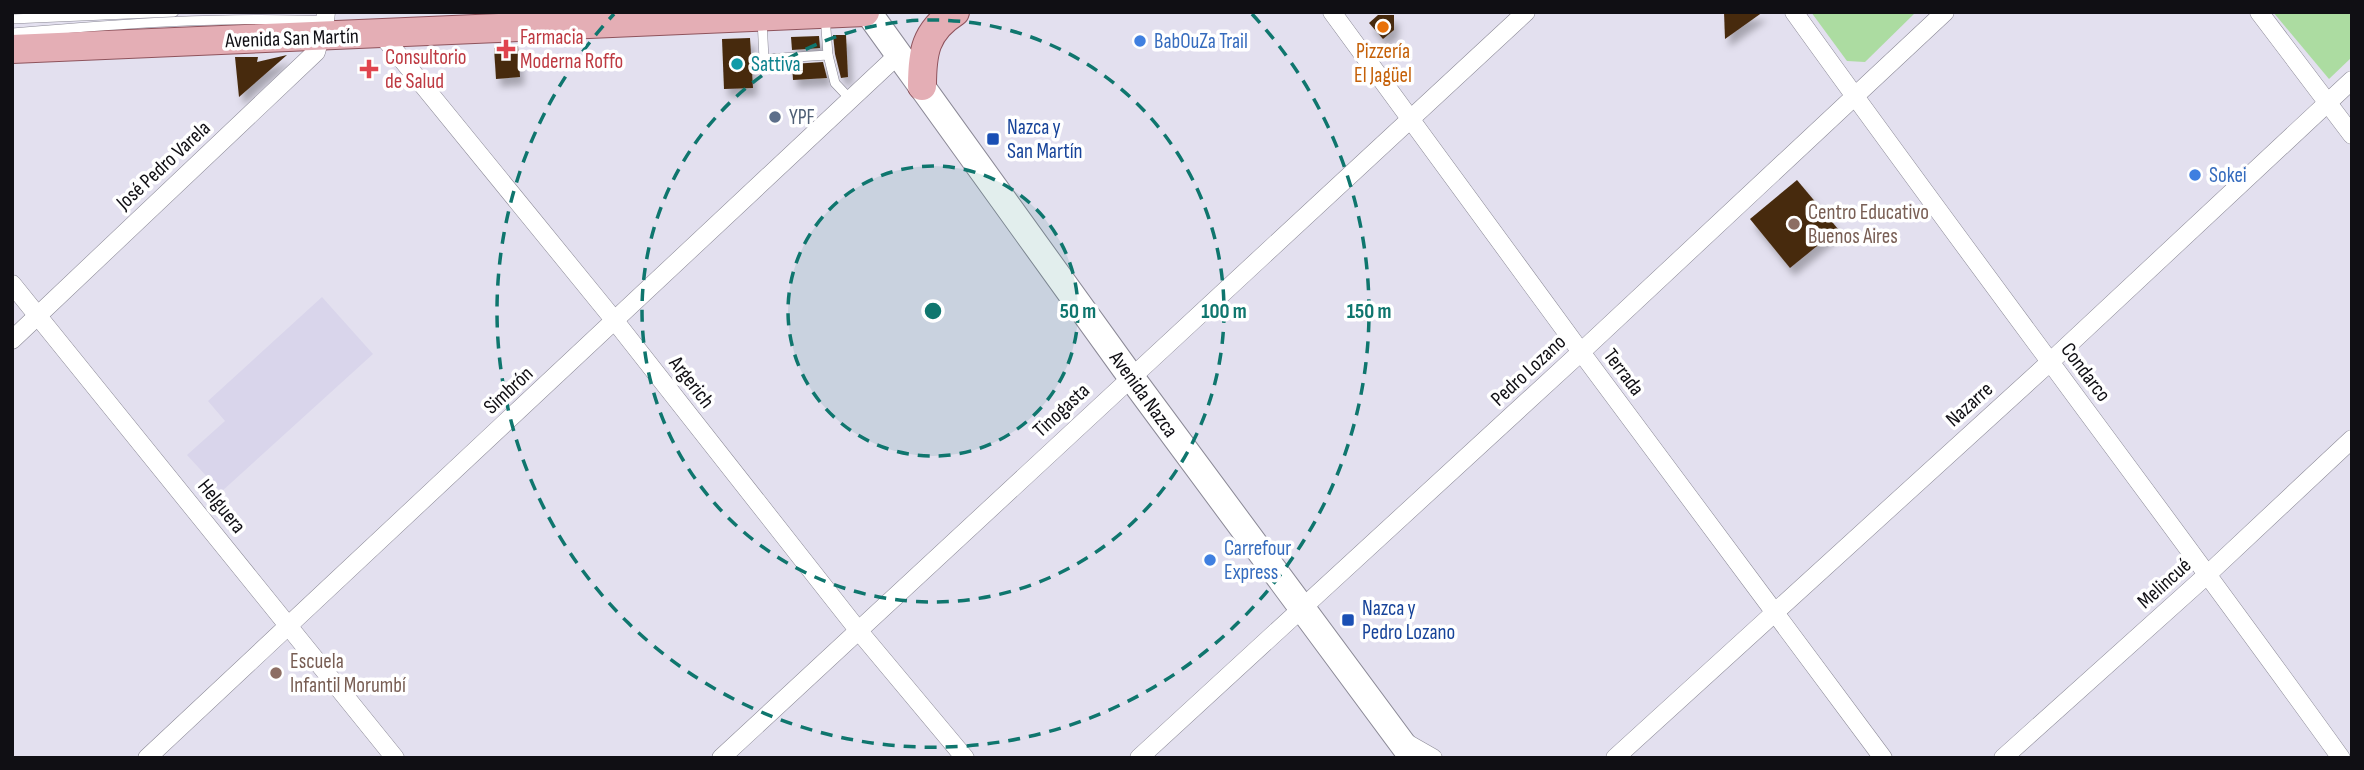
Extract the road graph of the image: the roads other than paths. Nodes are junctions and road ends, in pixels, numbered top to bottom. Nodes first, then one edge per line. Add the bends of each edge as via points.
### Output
1 (174, 12) edge
2 (867, 12) edge
3 (955, 12) edge
4 (1332, 12) edge
5 (1526, 12) edge
6 (1794, 12) edge
7 (1945, 12) edge
8 (2259, 12) edge
9 (825, 14) edge
10 (762, 17) junction
11 (12, 19) edge
12 (327, 23) edge
13 (12, 33) edge
14 (382, 35) junction
15 (12, 50) edge
16 (899, 54) junction
17 (828, 55) junction
18 (2352, 80) edge
19 (922, 86) junction
20 (1854, 97) junction
21 (851, 100) junction
22 (2328, 102) junction
23 (1409, 118) junction
24 (2352, 135) edge
25 (12, 284) edge
26 (38, 316) junction
27 (615, 321) junction
28 (12, 340) edge
29 (1581, 352) junction
30 (2050, 362) junction
31 (1131, 377) junction
32 (2352, 439) edge
33 (2208, 573) junction
34 (1303, 607) junction
35 (1775, 611) junction
36 (290, 625) junction
37 (858, 630) junction
38 (1405, 751) edge
39 (146, 758) edge
40 (395, 758) edge
41 (721, 758) edge
42 (965, 758) edge
43 (1139, 758) edge
44 (1433, 758) edge
45 (1615, 758) edge
46 (1883, 758) edge
47 (2003, 758) edge
48 (2342, 758) edge

1 - 11 lane
2 - 9 main road, Avenida San Martín
2 - 16 main road, Avenida Nazca
3 - 19 main road via 926,42
4 - 23 street, Terrada
5 - 23 street, Tinogasta
6 - 20 street, Condarco
7 - 20 street, Pedro Lozano
8 - 22 street
9 - 10 main road, Avenida San Martín
9 - 17 lane
10 - 14 main road, Avenida San Martín
10 - 17 lane via 764,59
12 - 13 lane via 256,18
12 - 14 main road, Avenida San Martín
12 - 15 main road, Avenida San Martín
12 - 26 street, José Pedro Varela via 316,52
14 - 27 street, Argerich
16 - 19 main road, Avenida Nazca
16 - 21 street, Simbrón
17 - 21 lane via 835,83
18 - 22 street, Nazarre
19 - 31 main road, Avenida Nazca
20 - 29 street, Pedro Lozano
20 - 30 street, Condarco
21 - 27 street, Simbrón
22 - 24 street
22 - 30 street, Nazarre
23 - 29 street, Terrada
23 - 31 street, Tinogasta
25 - 26 street, Helguera
26 - 28 street, José Pedro Varela
26 - 36 street, Helguera
27 - 36 street, Simbrón
27 - 37 street, Argerich
29 - 34 street, Pedro Lozano
29 - 35 street, Terrada
30 - 33 street, Condarco
30 - 35 street, Nazarre
31 - 34 main road, Avenida Nazca
31 - 37 street, Tinogasta
32 - 33 street, Melincué
33 - 47 street, Melincué
33 - 48 street, Condarco
34 - 38 main road, Avenida Nazca
34 - 43 street, Pedro Lozano
35 - 45 street, Nazarre
35 - 46 street, Terrada
36 - 39 street, Simbrón
36 - 40 street, Helguera
37 - 41 street, Tinogasta
37 - 42 street, Argerich
38 - 44 street, Avenida Nazca

